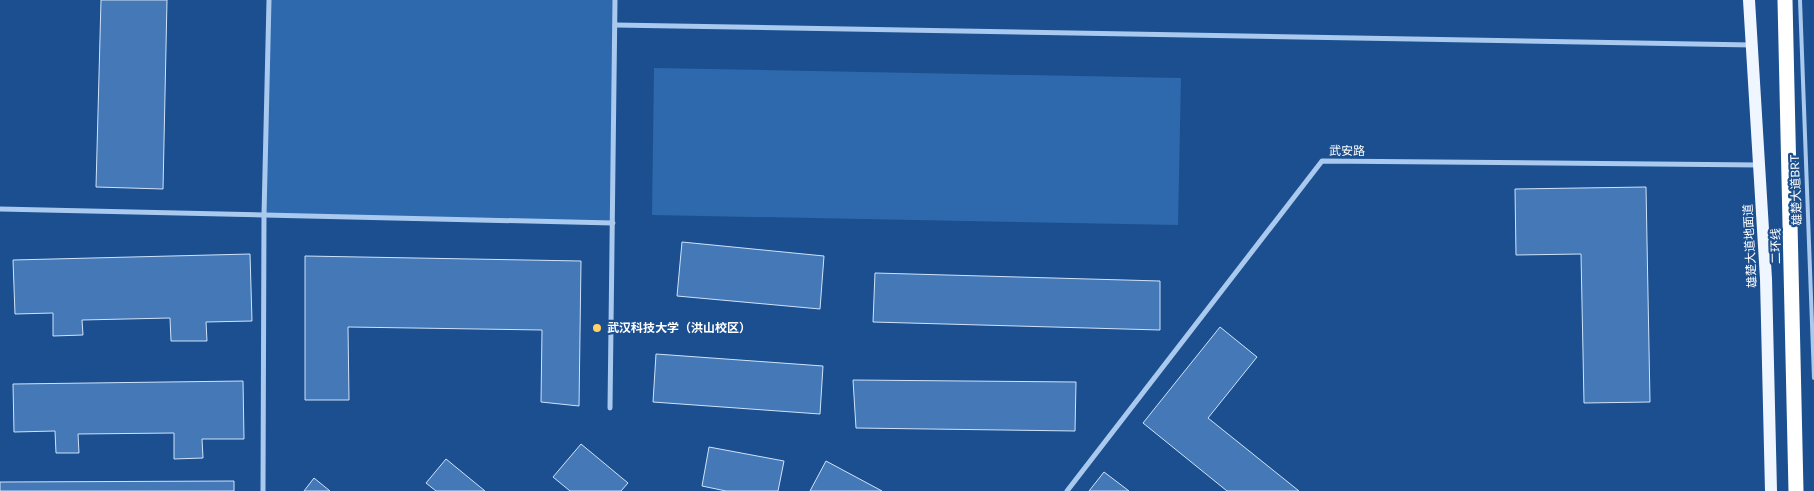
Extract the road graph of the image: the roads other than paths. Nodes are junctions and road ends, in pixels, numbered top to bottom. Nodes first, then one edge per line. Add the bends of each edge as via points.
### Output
1 (269, 0) edge
2 (615, 0) edge
3 (1750, 0) edge
4 (1785, 0) edge
5 (1800, 0) edge
6 (615, 25) junction
7 (1752, 45) junction
8 (1759, 165) junction
9 (0, 209) edge
10 (264, 215) junction
11 (613, 223) junction
12 (1814, 378) edge
13 (610, 408) dead end
14 (263, 491) edge
15 (1067, 491) edge
16 (1772, 491) edge
17 (1796, 491) edge

1 - 10 street
2 - 6 street
3 - 7 main road, 雄楚大道地面道
4 - 17 highway, 二环线
5 - 12 lane, 雄楚大道BRT
6 - 7 street
6 - 11 street
7 - 8 main road, 雄楚大道地面道
8 - 15 street, 武安路 via 1322,161
8 - 16 main road, 雄楚大道地面道
9 - 10 street
10 - 11 street
10 - 14 street
11 - 13 street

